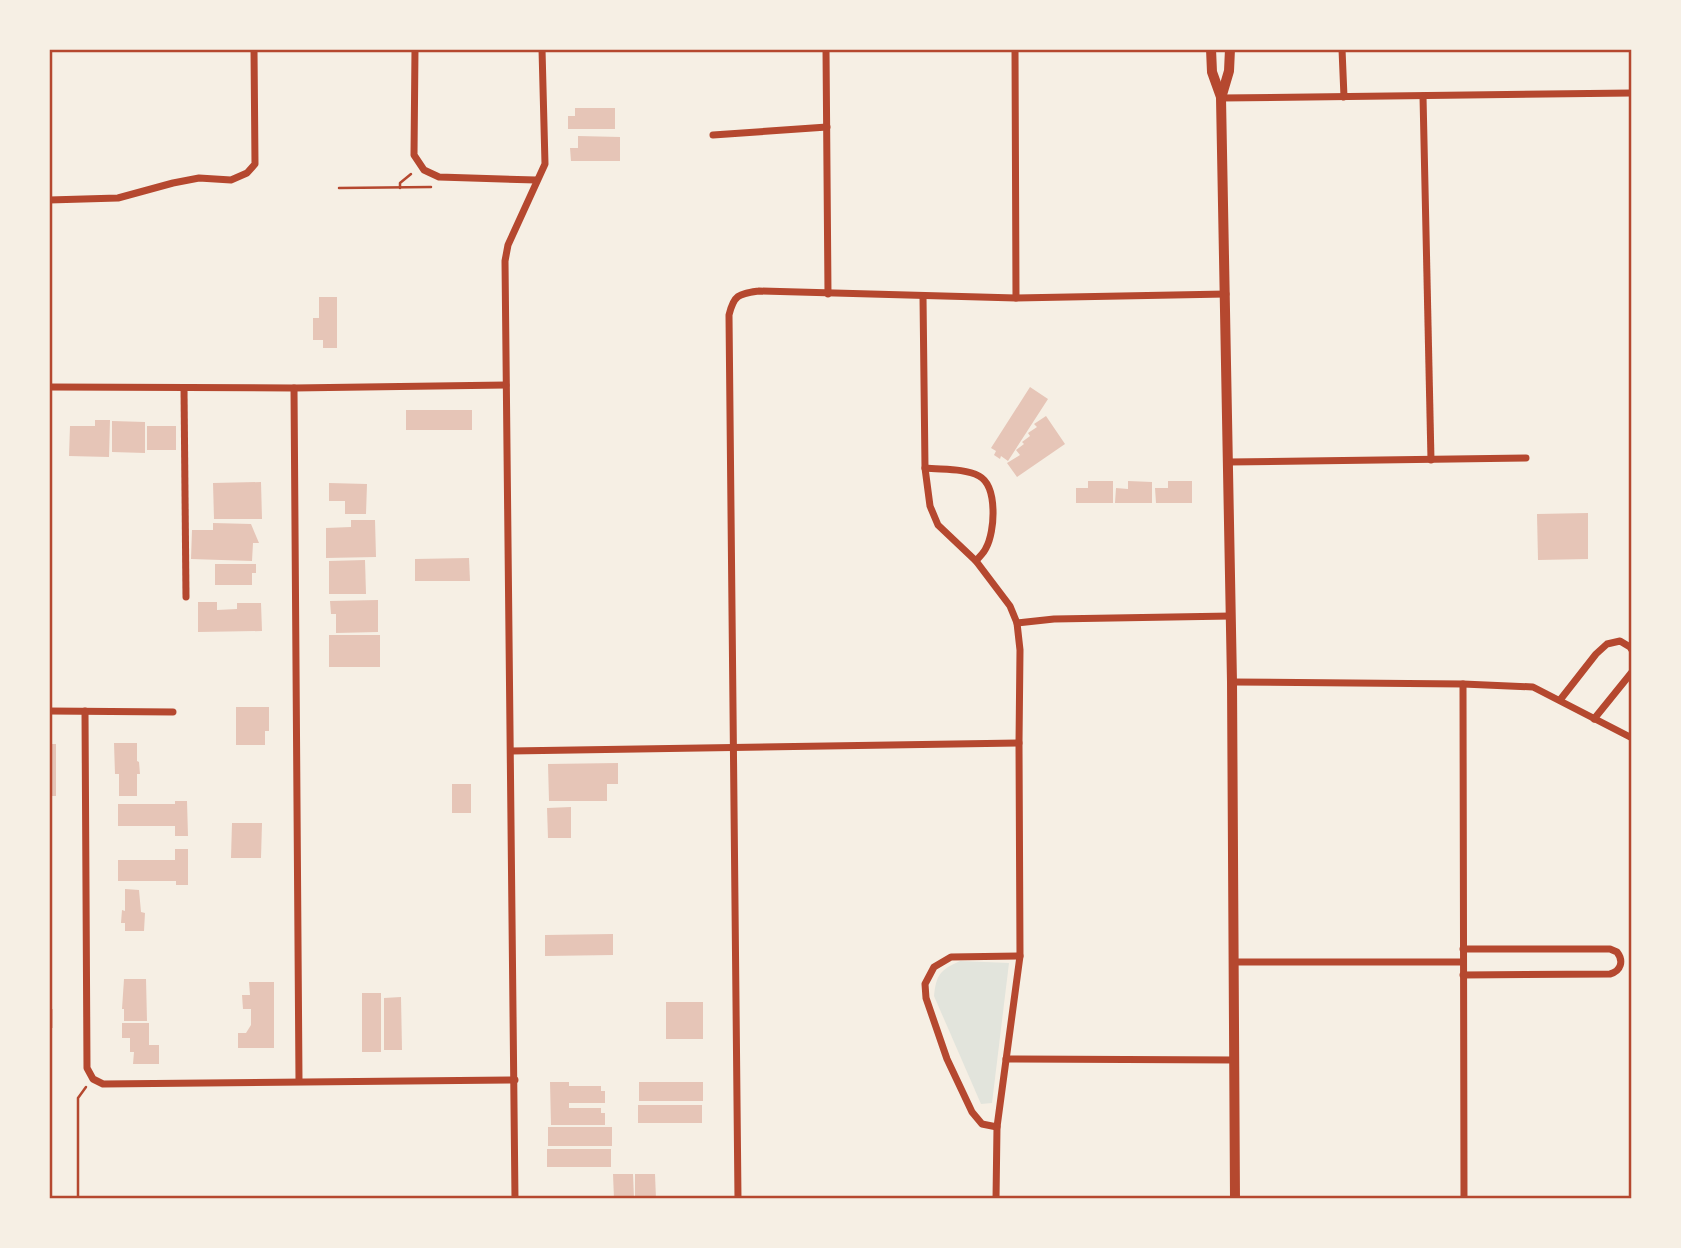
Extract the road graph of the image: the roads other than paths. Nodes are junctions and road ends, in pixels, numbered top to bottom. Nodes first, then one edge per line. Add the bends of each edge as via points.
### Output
1 (254, 49) edge
2 (415, 49) edge
3 (542, 49) edge
4 (826, 49) edge
5 (1015, 49) edge
6 (1212, 49) edge
7 (1230, 49) edge
8 (1342, 49) edge
9 (1632, 93) edge
10 (1423, 96) junction
11 (1343, 97) junction
12 (1221, 98) junction
13 (827, 127) junction
14 (713, 135) dead end
15 (536, 180) junction
16 (49, 200) edge
17 (828, 294) junction
18 (1226, 294) junction
19 (923, 296) junction
20 (1016, 298) junction
21 (506, 385) junction
22 (49, 387) edge
23 (184, 388) junction
24 (294, 388) junction
25 (1525, 458) dead end
26 (1431, 460) junction
27 (1229, 462) junction
28 (925, 468) junction
29 (976, 561) junction
30 (186, 597) dead end
31 (1231, 616) junction
32 (1017, 623) junction
33 (1632, 650) edge
34 (1632, 672) edge
35 (1232, 682) junction
36 (1463, 684) junction
37 (1560, 700) junction
38 (49, 711) edge
39 (85, 711) junction
40 (173, 712) dead end
41 (1594, 719) junction
42 (1632, 738) edge
43 (1019, 743) junction
44 (733, 748) junction
45 (511, 751) junction
46 (1463, 949) junction
47 (1020, 956) junction
48 (1235, 962) junction
49 (1463, 962) junction
50 (1463, 975) junction
51 (1006, 1059) junction
52 (1235, 1059) junction
53 (514, 1080) junction
54 (299, 1081) junction
55 (997, 1127) junction
56 (515, 1199) edge
57 (738, 1199) edge
58 (996, 1199) edge
59 (1235, 1199) edge
60 (1464, 1199) edge

1 - 16 street via 255,164 247,173 231,180 199,178 173,183 118,198
2 - 15 street via 414,155 424,170 439,177
3 - 15 street via 545,164
4 - 13 street
5 - 20 street
6 - 12 main road via 1212,72
7 - 12 main road
8 - 11 street
9 - 10 street
10 - 11 street
10 - 26 street
11 - 12 street
12 - 18 main road
13 - 14 street
13 - 17 street
15 - 21 street via 505,256
17 - 19 street
17 - 44 street via 741,293 732,302 729,315
18 - 20 street
18 - 27 main road
19 - 20 street
19 - 28 street
21 - 24 street
21 - 45 street
22 - 23 street
23 - 24 street
23 - 30 street
24 - 54 street
25 - 26 street
26 - 27 street
27 - 31 main road
28 - 29 street via 930,506 938,525
28 - 29 street via 973,474 990,490 991,536
29 - 32 street via 1010,606
31 - 32 street
31 - 35 main road
32 - 43 street
33 - 37 street via 1620,641 1607,644
34 - 41 street
35 - 36 street
35 - 48 main road
36 - 37 street via 1533,687
36 - 46 street
37 - 41 street
38 - 39 street
39 - 40 street
39 - 54 street via 88,1068 93,1079 103,1084
41 - 42 street
43 - 44 street
43 - 47 street
44 - 45 street
44 - 57 street
45 - 53 street
46 - 49 street
46 - 50 street via 1611,949 1621,962 1610,974
47 - 51 street
47 - 55 street via 951,957 934,967 925,984 947,1059 972,1112 982,1124
48 - 49 street
48 - 52 main road
49 - 50 street
50 - 60 street
51 - 52 street
51 - 55 street
52 - 59 main road
53 - 54 street
53 - 56 street
55 - 58 street

